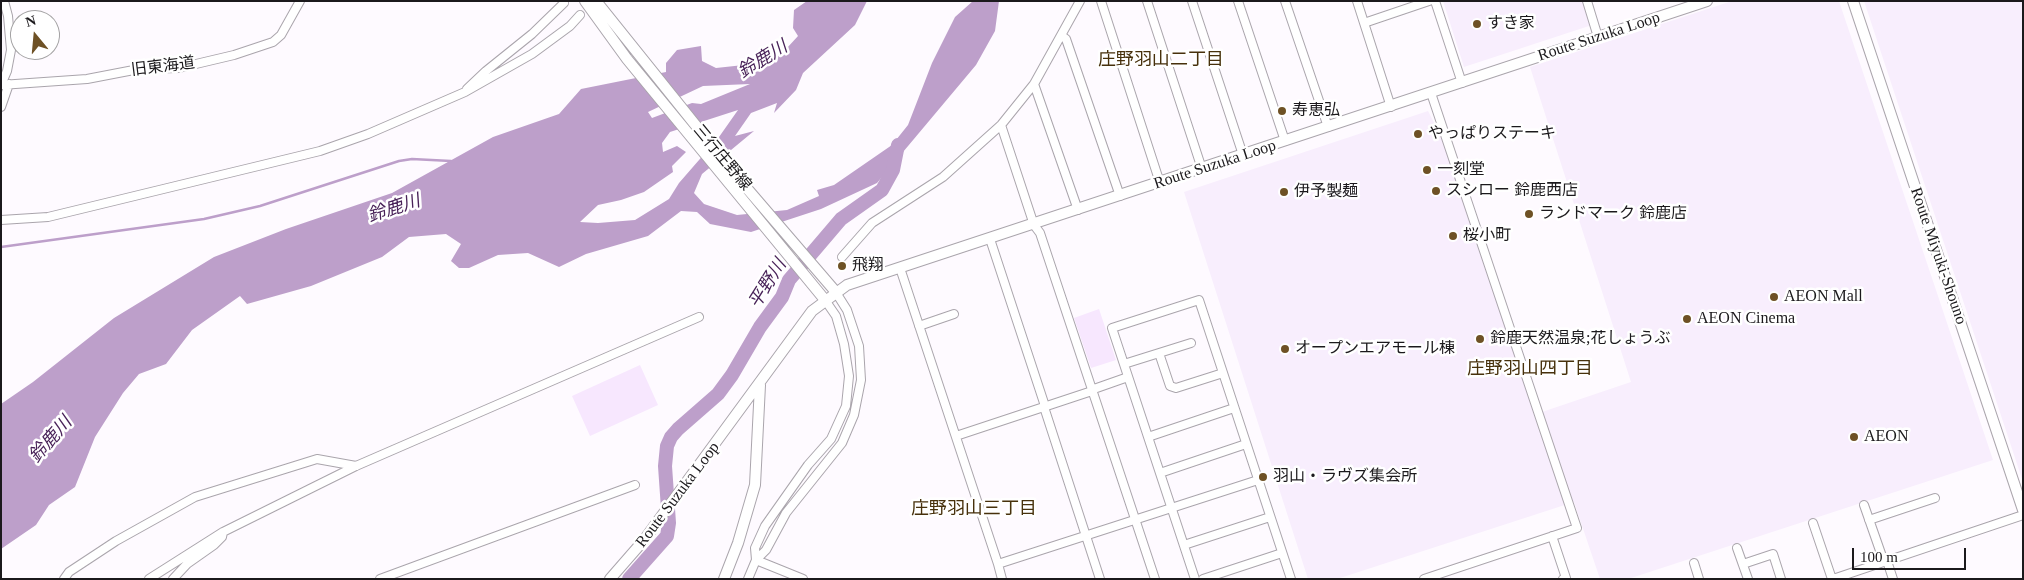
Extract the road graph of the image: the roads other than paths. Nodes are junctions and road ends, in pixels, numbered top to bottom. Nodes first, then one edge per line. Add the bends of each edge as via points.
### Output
1 (4, 1) edge
2 (300, 1) edge
3 (577, 1) edge
4 (596, 1) edge
5 (600, 1) edge
6 (1080, 1) edge
7 (1101, 1) edge
8 (1147, 1) edge
9 (1192, 1) edge
10 (1238, 1) edge
11 (1285, 1) edge
12 (1357, 1) edge
13 (1429, 1) edge
14 (1435, 1) edge
15 (1587, 1) edge
16 (1853, 1) edge
17 (1705, 2) edge
18 (564, 3) dead end
19 (583, 7) edge
20 (613, 21) junction
21 (1364, 23) junction
22 (1062, 36) junction
23 (1598, 37) junction
24 (1462, 83) junction
25 (4, 84) edge
26 (1034, 84) junction
27 (465, 92) junction
28 (1431, 93) junction
29 (1391, 106) junction
30 (1, 107) edge
31 (1001, 125) junction
32 (1328, 128) junction
33 (1285, 142) junction
34 (1243, 155) junction
35 (1202, 169) junction
36 (1160, 183) junction
37 (1120, 196) junction
38 (1078, 210) junction
39 (1, 220) edge
40 (1034, 225) junction
41 (990, 239) junction
42 (842, 258) dead end
43 (900, 268) junction
44 (835, 291) junction
45 (825, 300) junction
46 (954, 314) dead end
47 (699, 317) dead end
48 (919, 326) junction
49 (1191, 343) dead end
50 (1159, 353) junction
51 (1124, 364) junction
52 (1223, 373) junction
53 (1128, 377) junction
54 (760, 383) junction
55 (1092, 390) junction
56 (1045, 407) junction
57 (1234, 408) junction
58 (742, 409) junction
59 (756, 428) junction
60 (956, 436) junction
61 (1148, 437) junction
62 (1246, 444) junction
63 (356, 466) junction
64 (1160, 473) junction
65 (1258, 480) junction
66 (635, 485) dead end
67 (1935, 498) dead end
68 (1864, 505) dead end
69 (1172, 508) junction
70 (2023, 510) edge
71 (2023, 515) edge
72 (1270, 517) junction
73 (1136, 520) junction
74 (1869, 520) junction
75 (1813, 523) dead end
76 (223, 532) junction
77 (1086, 536) junction
78 (1552, 536) junction
79 (1184, 545) junction
80 (1737, 548) dead end
81 (1282, 553) junction
82 (756, 560) junction
83 (1886, 562) junction
84 (1694, 563) dead end
85 (998, 564) junction
86 (1743, 564) junction
87 (1445, 575) edge
88 (64, 579) edge
89 (149, 579) edge
90 (173, 579) edge
91 (380, 579) edge
92 (610, 579) edge
93 (724, 579) edge
94 (748, 579) edge
95 (803, 579) edge
96 (1002, 579) edge
97 (1100, 579) edge
98 (1154, 579) edge
99 (1195, 579) edge
100 (1204, 579) edge
101 (1290, 579) edge
102 (1424, 579) edge
103 (1563, 579) edge
104 (1699, 579) edge
105 (1748, 579) edge
106 (1781, 579) edge
107 (1832, 579) edge
108 (1893, 579) edge

1 - 25 street via 11,50
2 - 25 street, 旧東海道 via 274,42 234,55 179,68 139,69 86,79
3 - 19 main road, 三行庄野線
4 - 20 main road, 三行庄野線
5 - 20 main road, 三行庄野線
6 - 22 street
7 - 36 street
8 - 35 street
9 - 34 street
10 - 33 street
11 - 32 street
12 - 21 street
13 - 21 street
14 - 24 street
15 - 23 street
16 - 70 main road, Route Miyuki-Shouno
17 - 23 main road, Route Suzuka Loop
18 - 27 street via 532,34 470,84
19 - 27 street via 570,26 532,54
19 - 45 main road, 三行庄野線
20 - 44 main road, 三行庄野線 via 714,148
21 - 29 street
22 - 26 street
22 - 37 street via 1066,38
23 - 24 main road, Route Suzuka Loop
24 - 28 main road, Route Suzuka Loop
25 - 30 street
26 - 31 street
26 - 38 street
27 - 39 street via 320,151 48,217
28 - 29 main road, Route Suzuka Loop
28 - 78 street via 1577,528
29 - 32 main road, Route Suzuka Loop
31 - 40 street
31 - 42 street via 943,177 872,223
32 - 33 main road, Route Suzuka Loop
33 - 34 main road, Route Suzuka Loop
34 - 35 main road, Route Suzuka Loop
35 - 36 main road, Route Suzuka Loop
36 - 37 main road, Route Suzuka Loop
37 - 38 main road, Route Suzuka Loop
38 - 40 main road, Route Suzuka Loop
40 - 41 main road, Route Suzuka Loop
40 - 55 street via 1040,233
41 - 43 main road, Route Suzuka Loop
41 - 56 street
43 - 44 main road, Route Suzuka Loop
43 - 48 street
44 - 45 main road, Route Suzuka Loop
44 - 82 street via 847,310 859,346 861,380 854,415 842,443 786,513 766,550
45 - 54 main road, Route Suzuka Loop via 812,311
45 - 82 street via 836,316 844,344 849,376 846,406 831,439 808,465 765,526 755,548
46 - 48 street
47 - 63 street
48 - 60 street
49 - 50 street
50 - 51 street
50 - 52 street via 1170,386 1176,388
51 - 52 street via 1112,328 1199,300
51 - 53 street
52 - 57 street
53 - 55 street
53 - 61 street
54 - 58 main road, Route Suzuka Loop
54 - 59 main road
55 - 56 street
55 - 73 street
56 - 60 street
56 - 77 street
57 - 61 street
57 - 62 street
58 - 59 main road via 751,416
58 - 92 main road, Route Suzuka Loop via 644,540
59 - 93 main road via 755,485
60 - 85 street
61 - 64 street
62 - 64 street
62 - 65 street
63 - 76 street
63 - 88 street via 317,459 194,496 116,541 69,572
64 - 69 street
65 - 69 street
65 - 72 street
66 - 91 street
67 - 74 street
68 - 74 street
69 - 73 street
69 - 79 street
71 - 83 street
72 - 79 street
72 - 81 street
73 - 77 street
73 - 98 street
74 - 83 street
75 - 107 street
76 - 89 street
76 - 90 street via 214,546 187,564
77 - 85 street
77 - 97 street
78 - 87 street
78 - 103 street via 1566,578
79 - 99 street
80 - 86 street
81 - 100 street
81 - 101 street
82 - 94 street
82 - 95 street
83 - 107 street
83 - 108 street
84 - 104 street
85 - 96 street
86 - 105 street
86 - 106 street via 1773,554
87 - 102 street

